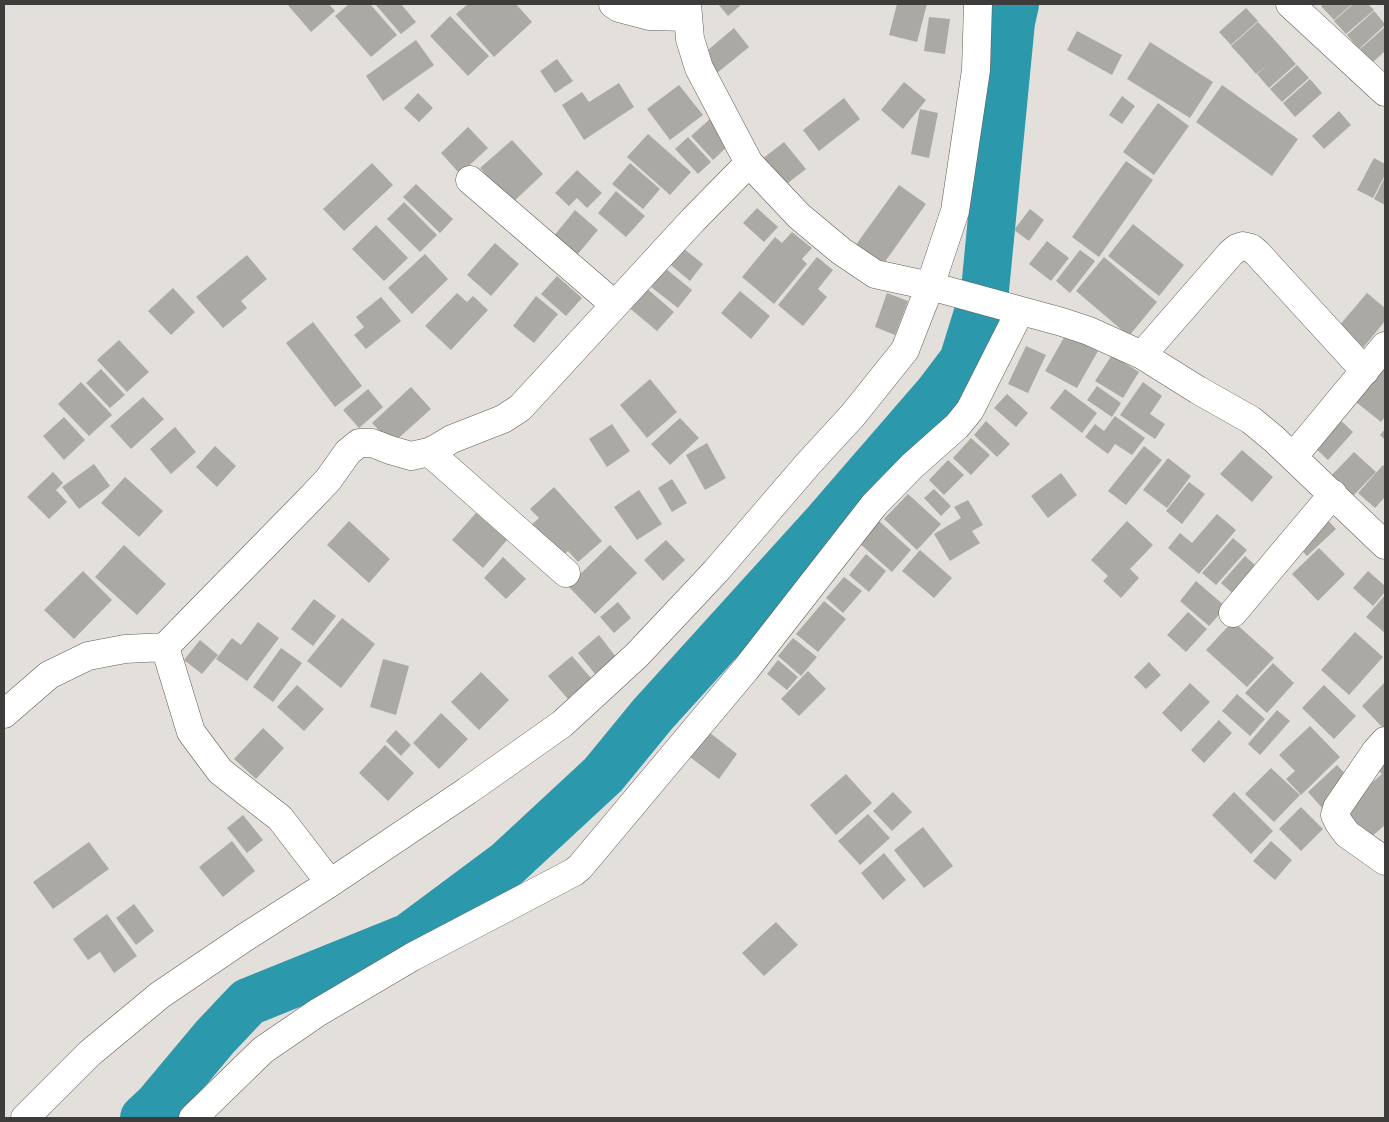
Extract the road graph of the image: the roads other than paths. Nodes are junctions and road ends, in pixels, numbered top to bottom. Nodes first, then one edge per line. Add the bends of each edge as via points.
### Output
1 (613, 4) edge
2 (978, 4) edge
3 (1290, 4) edge
4 (688, 10) edge
5 (1385, 92) edge
6 (749, 163) junction
7 (470, 180) dead end
8 (937, 289) junction
9 (615, 305) junction
10 (1008, 307) junction
11 (1385, 346) edge
12 (1142, 355) junction
13 (1365, 371) junction
14 (429, 452) junction
15 (1293, 457) junction
16 (1333, 494) junction
17 (1385, 545) edge
18 (566, 573) dead end
19 (1233, 613) dead end
20 (165, 647) junction
21 (4, 714) edge
22 (1385, 741) edge
23 (1385, 861) edge
24 (330, 883) junction
25 (26, 1118) edge
26 (193, 1118) edge

1 - 4 street via 649,16
2 - 8 street via 976,70 955,211
3 - 5 street
4 - 6 street via 690,39 699,68
6 - 8 street via 799,216 875,274
6 - 9 street
7 - 9 street
8 - 10 street
8 - 24 street via 905,350 853,415 637,656 562,724
9 - 14 street via 520,408 503,419 452,439
10 - 12 street via 1089,331
10 - 26 street via 970,410 874,505 746,669 580,867 412,957 317,1013 263,1050
11 - 13 street
12 - 13 street via 1230,253 1243,246 1257,253
12 - 15 street via 1251,420
13 - 15 street
14 - 18 street
14 - 20 street via 411,456 372,443 359,443 309,500
15 - 16 street
16 - 17 street
16 - 19 street
20 - 21 street via 125,649 88,656 49,675
20 - 24 street via 191,732 220,771 280,818
22 - 23 street via 1335,815 1346,834
24 - 25 street via 160,995 90,1053

